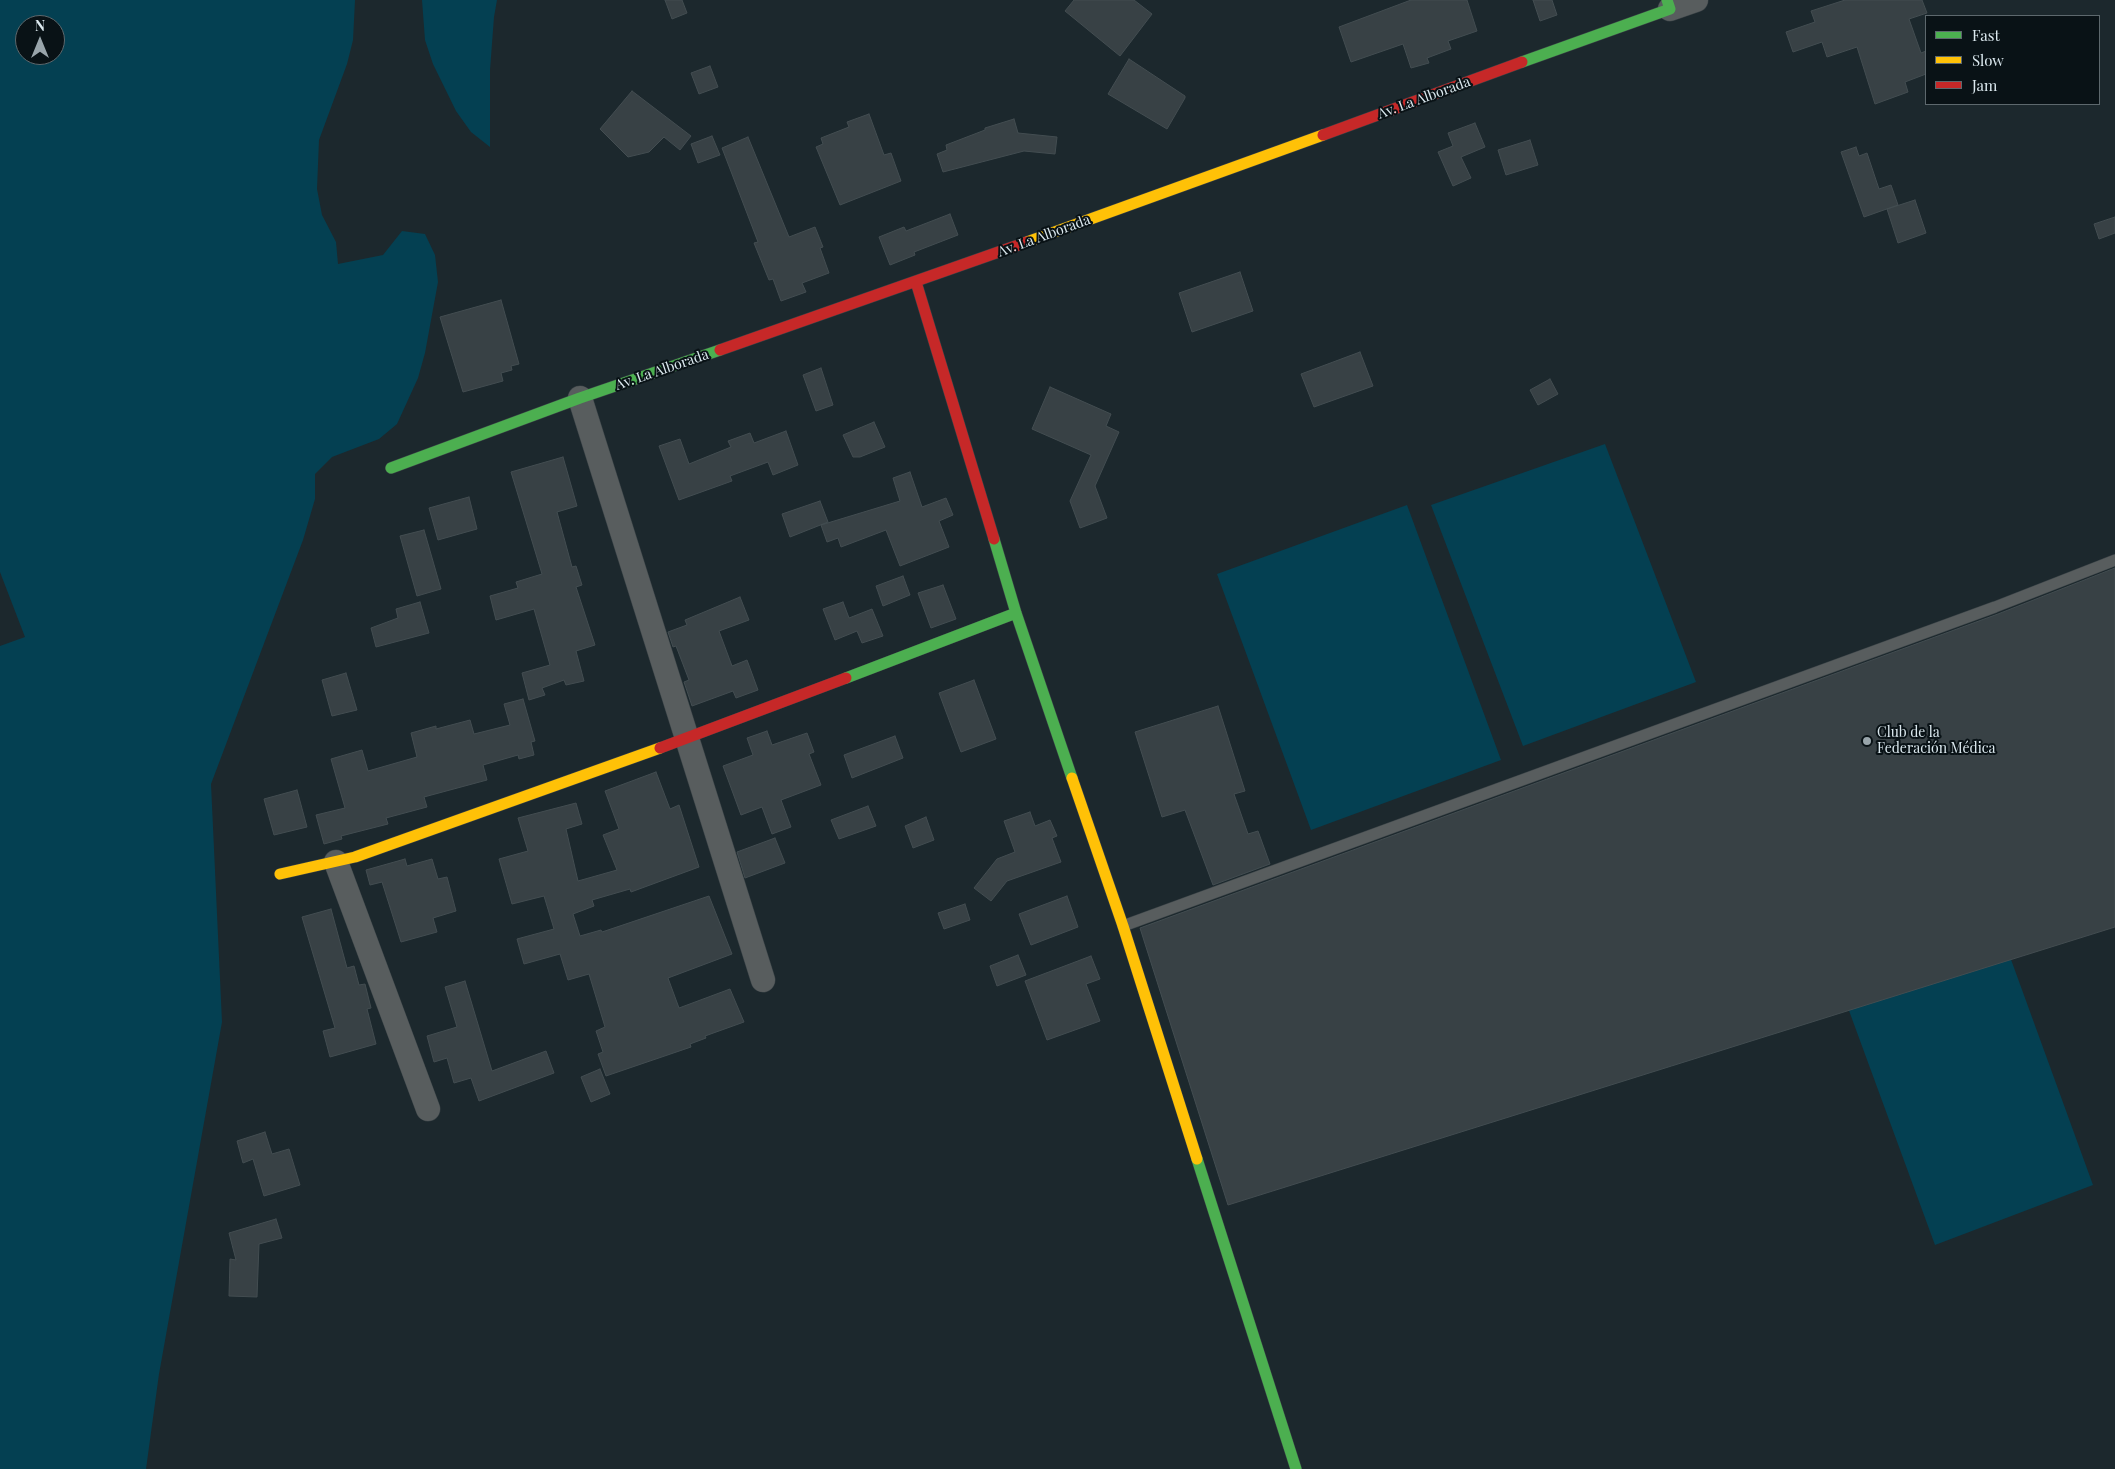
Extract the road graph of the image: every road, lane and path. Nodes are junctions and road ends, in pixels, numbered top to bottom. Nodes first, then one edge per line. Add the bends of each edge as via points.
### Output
1 (1696, 0) edge
2 (1668, 4) edge
3 (916, 282) junction
4 (580, 398) junction
5 (390, 468) dead end
6 (2115, 560) edge
7 (1016, 612) junction
8 (686, 739) junction
9 (336, 862) junction
10 (280, 874) dead end
11 (1122, 926) junction
12 (763, 980) dead end
13 (428, 1109) dead end
14 (1296, 1469) edge

1 - 2 street, Av. La Alborada
2 - 3 street, Av. La Alborada
3 - 4 street, Av. La Alborada
3 - 7 street
4 - 5 street, Av. La Alborada
4 - 8 street
6 - 11 lane via 1995,607
7 - 8 street
7 - 11 street
8 - 9 street
8 - 12 street
9 - 10 street
9 - 13 street
11 - 14 street

